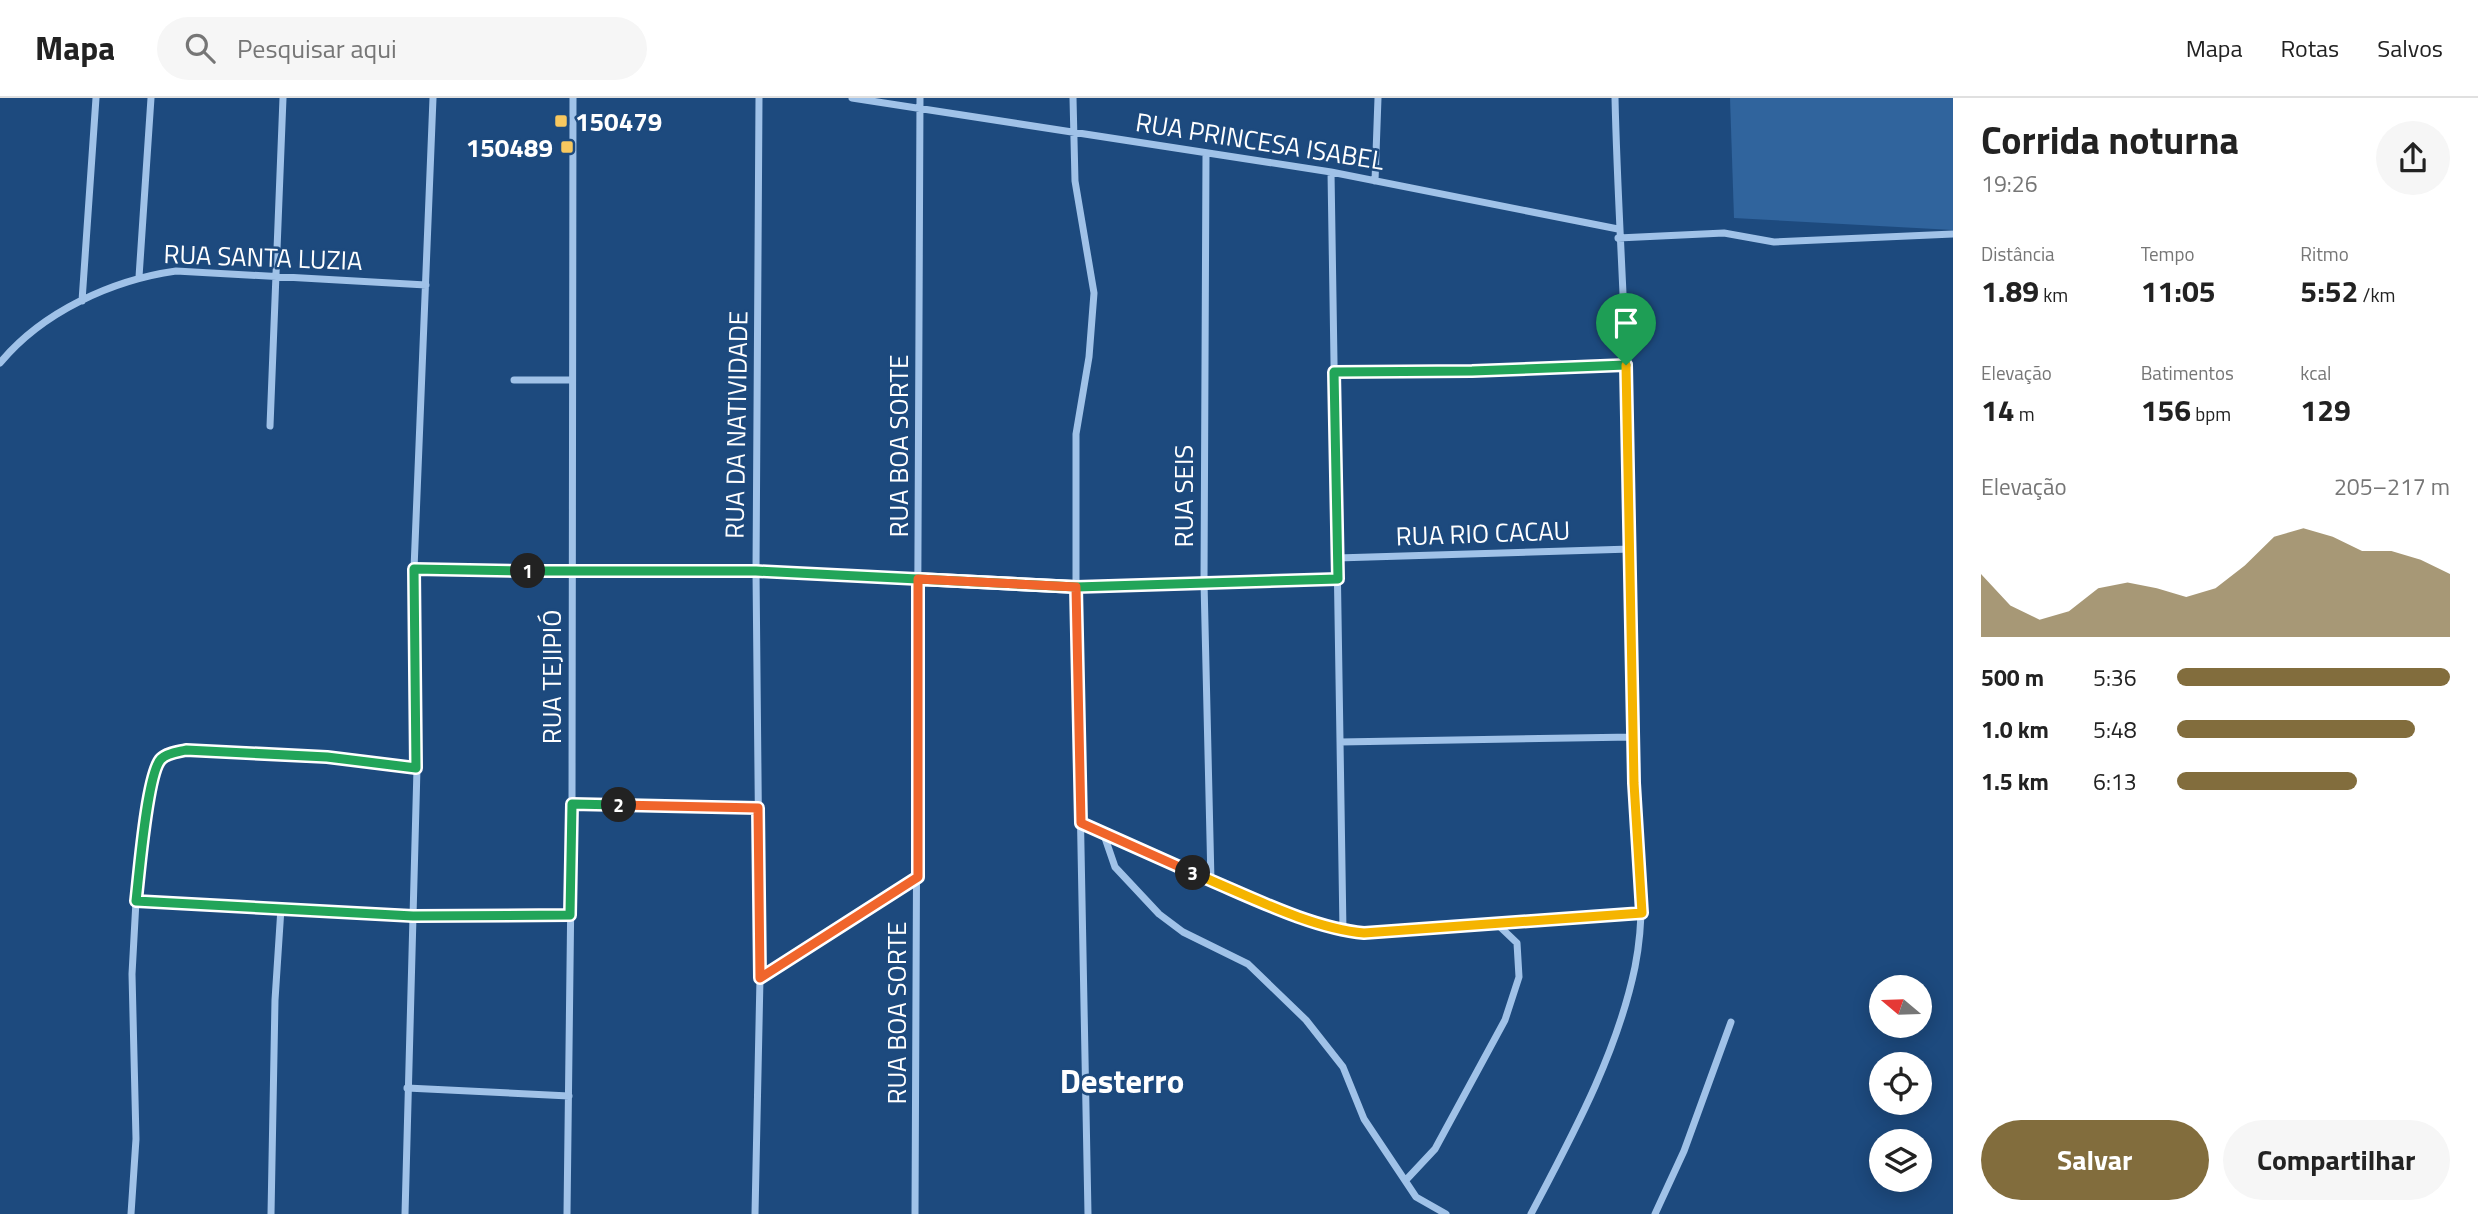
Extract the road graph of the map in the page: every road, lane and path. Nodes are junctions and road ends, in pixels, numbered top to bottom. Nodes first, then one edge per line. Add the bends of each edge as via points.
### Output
1 (96, 98) edge
2 (151, 98) edge
3 (283, 98) edge
4 (433, 98) edge
5 (573, 98) edge
6 (759, 98) edge
7 (852, 98) edge
8 (920, 98) edge
9 (1073, 98) edge
10 (1378, 98) edge
11 (1615, 98) edge
12 (920, 110) junction
13 (1073, 133) junction
14 (1206, 153) junction
15 (1331, 172) junction
16 (1375, 181) junction
17 (1618, 234) junction
18 (1953, 234) edge
19 (277, 276) junction
20 (139, 277) junction
21 (426, 285) junction
22 (82, 301) junction
23 (0, 363) edge
24 (1626, 365) junction
25 (1334, 372) junction
26 (514, 380) dead end
27 (572, 380) junction
28 (270, 426) dead end
29 (1631, 549) junction
30 (1337, 558) junction
31 (414, 569) junction
32 (571, 571) junction
33 (756, 571) junction
34 (918, 579) junction
35 (1338, 579) junction
36 (1204, 582) junction
37 (1076, 587) junction
38 (1633, 737) junction
39 (1340, 742) junction
40 (416, 768) junction
41 (572, 804) junction
42 (758, 808) junction
43 (1081, 823) junction
44 (1104, 835) junction
45 (918, 877) junction
46 (1211, 881) junction
47 (136, 901) junction
48 (281, 908) junction
49 (1642, 913) junction
50 (570, 915) junction
51 (413, 916) junction
52 (1496, 923) junction
53 (1343, 931) junction
54 (760, 978) junction
55 (1731, 1022) dead end
56 (407, 1088) junction
57 (569, 1096) junction
58 (1406, 1180) junction
59 (131, 1214) edge
60 (271, 1214) edge
61 (405, 1214) edge
62 (567, 1214) edge
63 (755, 1214) edge
64 (915, 1214) edge
65 (1088, 1214) edge
66 (1446, 1214) edge
67 (1531, 1214) edge
68 (1655, 1214) edge

1 - 22 street
2 - 20 street
3 - 19 street
4 - 21 street
5 - 27 street, RUA TEJIPIÓ
6 - 33 street, RUA DA NATIVIDADE
7 - 12 street, RUA PRINCESA ISABEL
8 - 12 street, RUA BOA SORTE
9 - 13 street
10 - 16 street
11 - 17 street
12 - 13 street, RUA PRINCESA ISABEL
12 - 34 street, RUA BOA SORTE
13 - 14 street, RUA PRINCESA ISABEL
13 - 37 street via 1079,220 1094,293 1076,434
14 - 15 street, RUA PRINCESA ISABEL
14 - 36 street, RUA SEIS
15 - 16 street, RUA PRINCESA ISABEL
15 - 25 street
16 - 17 street, RUA PRINCESA ISABEL
17 - 18 street, RUA PRINCESA ISABEL via 1724,233 1774,242
17 - 24 street
19 - 20 street, RUA SANTA LUZIA via 176,271
19 - 21 street, RUA SANTA LUZIA
19 - 28 street
20 - 22 street, RUA SANTA LUZIA
21 - 31 street
22 - 23 street, RUA SANTA LUZIA via 11,350
24 - 25 street
24 - 29 street
25 - 30 street
26 - 27 street
27 - 32 street, RUA TEJIPIÓ
29 - 30 street, RUA RIO CACAU
29 - 38 street
30 - 35 street
31 - 32 street
31 - 40 street
32 - 33 street
32 - 41 street, RUA TEJIPIÓ
33 - 34 street
33 - 42 street, RUA DA NATIVIDADE
34 - 37 street
34 - 45 street, RUA BOA SORTE
35 - 36 street
35 - 39 street
36 - 37 street
36 - 46 street, RUA SEIS
37 - 43 street
38 - 39 street
38 - 49 street
39 - 53 street
40 - 47 street via 327,757 186,750 170,754 159,761 151,786
40 - 51 street
41 - 42 street
41 - 50 street, RUA TEJIPIÓ
42 - 54 street, RUA DA NATIVIDADE
43 - 44 street
43 - 65 street
44 - 46 street
44 - 58 street via 1115,867 1159,914 1183,932 1248,964 1306,1020 1343,1067 1364,1119
45 - 54 street
45 - 64 street, RUA BOA SORTE
46 - 53 street
47 - 48 street
47 - 59 street via 132,974 136,1139
48 - 51 street
48 - 60 street
49 - 52 street
49 - 67 street via 1636,964 1615,1031 1576,1129
50 - 51 street
50 - 57 street, RUA TEJIPIÓ
51 - 56 street
52 - 53 street via 1391,932
52 - 58 street via 1517,943 1519,977 1505,1020 1435,1149
54 - 63 street, RUA DA NATIVIDADE
55 - 68 street via 1684,1151
56 - 57 street
56 - 61 street
57 - 62 street, RUA TEJIPIÓ
58 - 66 street via 1416,1196

